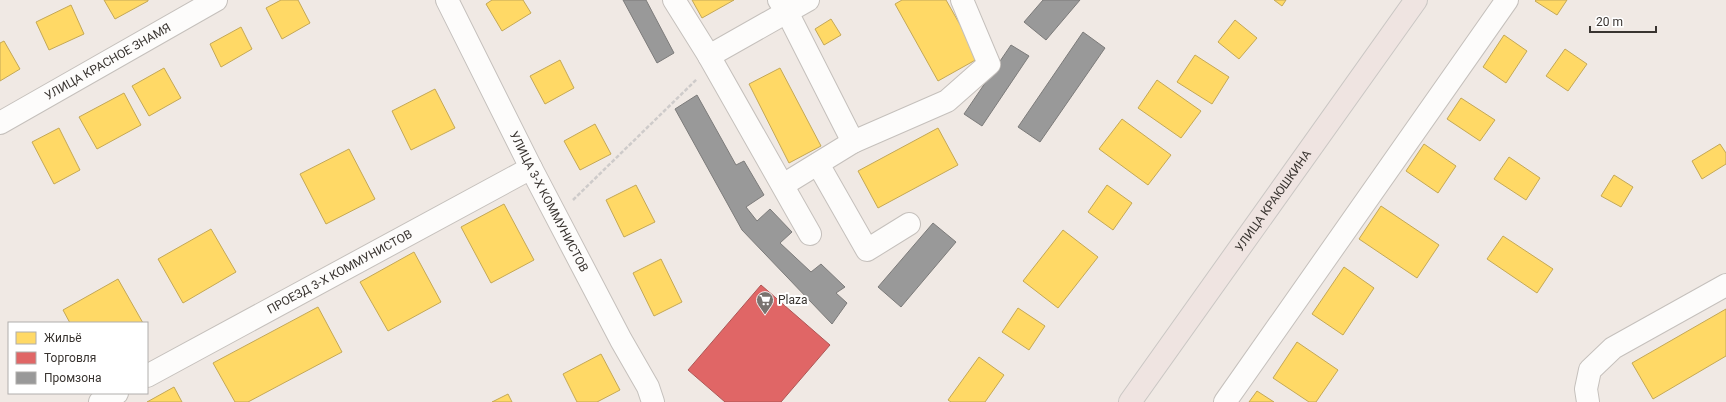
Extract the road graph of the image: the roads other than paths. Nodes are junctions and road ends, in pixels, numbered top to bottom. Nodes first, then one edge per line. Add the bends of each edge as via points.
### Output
1 (216, 0) edge
2 (447, 0) edge
3 (674, 0) edge
4 (808, 0) edge
5 (962, 0) edge
6 (1416, 0) edge
7 (1507, 0) edge
8 (783, 6) edge
9 (709, 56) junction
10 (0, 123) edge
11 (853, 142) junction
12 (818, 164) junction
13 (531, 168) junction
14 (783, 185) junction
15 (909, 224) dead end
16 (810, 234) dead end
17 (1726, 285) edge
18 (148, 375) edge
19 (115, 394) edge
20 (100, 402) edge
21 (653, 402) edge
22 (1130, 402) edge
23 (1225, 402) edge
24 (1588, 402) edge

1 - 10 street, УЛИЦА КРАСНОЕ ЗНАМЯ
2 - 13 street, УЛИЦА 3-Х КОММУНИСТОВ
3 - 9 street
4 - 8 street
5 - 11 street via 989,64 947,101
6 - 22 main road, УЛИЦА КРАЮШКИНА
7 - 23 street
8 - 9 street
8 - 11 street
9 - 14 street
11 - 12 street
12 - 14 street
12 - 15 street via 867,250
13 - 18 street, ПРОЕЗД 3-Х КОММУНИСТОВ
13 - 21 street, УЛИЦА 3-Х КОММУНИСТОВ via 648,387
14 - 16 street
17 - 24 street via 1613,348 1590,370 1586,389
19 - 20 street

